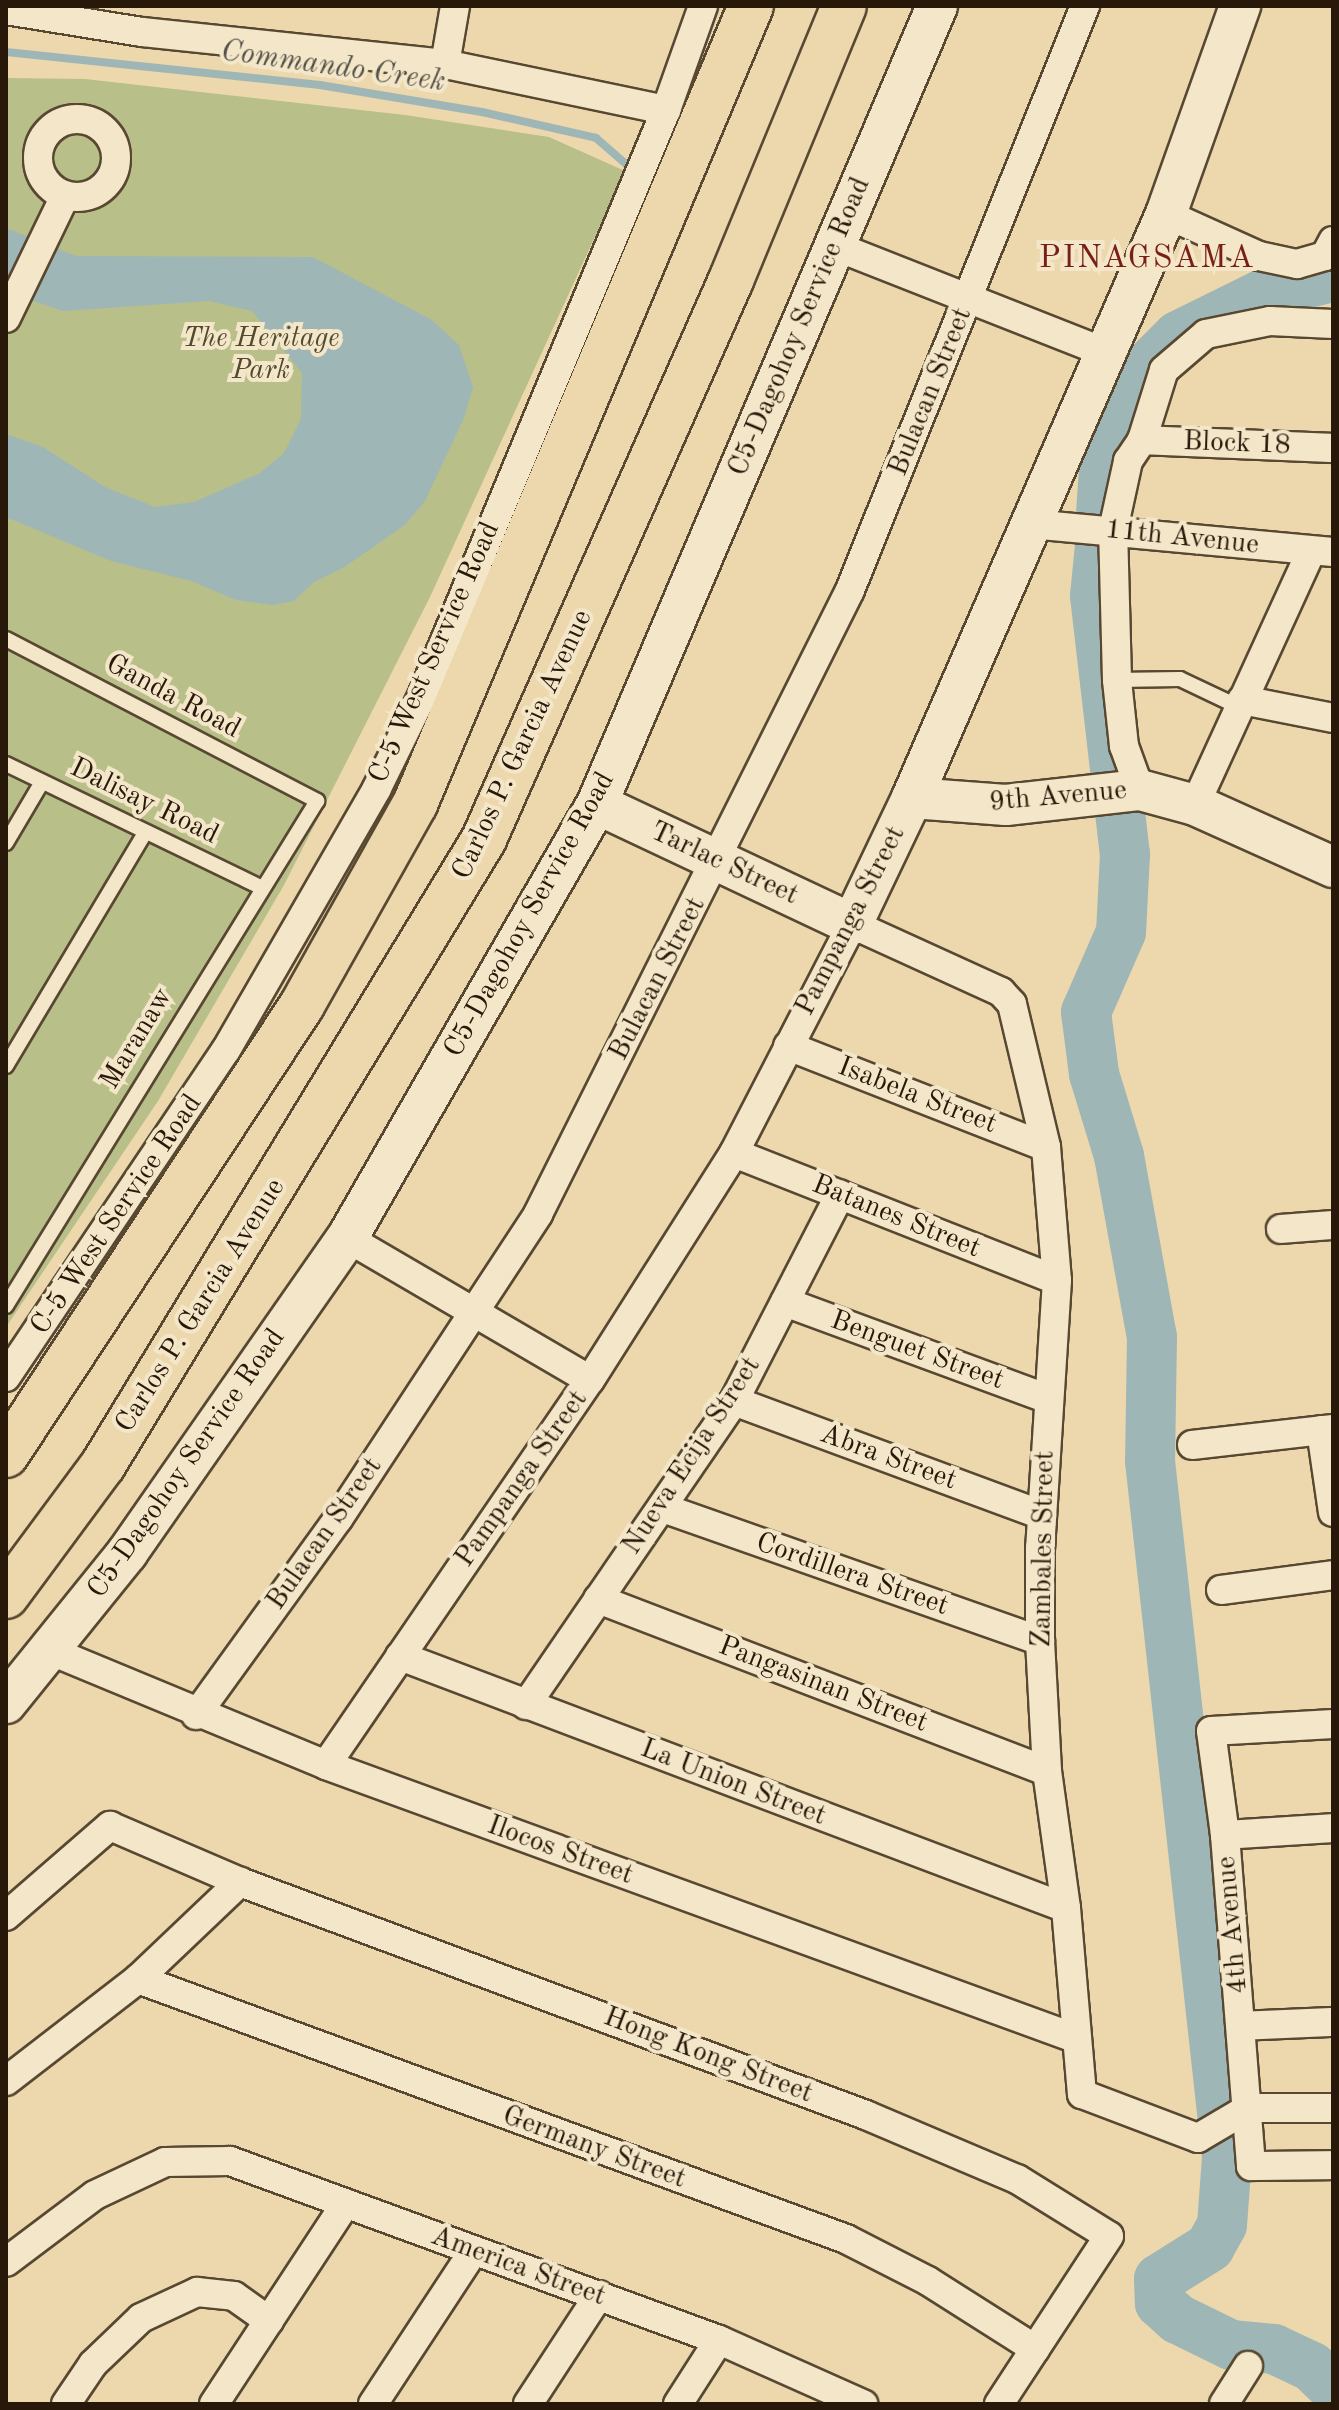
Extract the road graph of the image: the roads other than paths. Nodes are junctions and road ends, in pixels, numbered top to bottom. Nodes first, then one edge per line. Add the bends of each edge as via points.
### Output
1 (455, 6) edge
2 (703, 6) edge
3 (751, 6) edge
4 (844, 6) edge
5 (937, 6) edge
6 (1085, 6) edge
7 (1240, 6) edge
8 (6, 10) edge
9 (144, 19) edge
10 (445, 64) junction
11 (666, 110) junction
12 (62, 201) dead end
13 (1166, 214) junction
14 (1333, 241) edge
15 (835, 246) junction
16 (969, 299) junction
17 (6, 318) edge
18 (1333, 324) edge
19 (1106, 353) junction
20 (1142, 440) junction
21 (1333, 448) edge
22 (1031, 524) junction
23 (1113, 530) junction
24 (1322, 552) edge
25 (6, 639) edge
26 (1117, 680) junction
27 (1241, 703) junction
28 (1333, 718) edge
29 (6, 764) edge
30 (42, 782) junction
31 (1124, 791) junction
32 (912, 798) junction
33 (317, 801) joint
34 (597, 804) junction
35 (1195, 805) junction
36 (145, 833) junction
37 (6, 843) edge
38 (718, 862) junction
39 (1333, 867) edge
40 (260, 887) junction
41 (852, 924) junction
42 (788, 1046) junction
43 (6, 1066) edge
44 (1046, 1147) junction
45 (734, 1153) junction
46 (840, 1195) junction
47 (1333, 1225) edge
48 (1281, 1229) dead end
49 (355, 1243) junction
50 (1057, 1280) junction
51 (785, 1302) junction
52 (6, 1305) edge
53 (476, 1314) junction
54 (6, 1377) edge
55 (590, 1380) junction
56 (1049, 1399) junction
57 (734, 1401) junction
58 (1327, 1430) edge
59 (1192, 1445) dead end
60 (6, 1455) edge
61 (663, 1508) junction
62 (1333, 1512) edge
63 (1042, 1515) junction
64 (1333, 1575) edge
65 (1221, 1590) dead end
66 (6, 1596) edge
67 (598, 1599) junction
68 (1040, 1641) junction
69 (51, 1651) junction
70 (400, 1656) junction
71 (6, 1703) edge
72 (526, 1705) junction
73 (196, 1715) junction
74 (1333, 1724) edge
75 (326, 1765) junction
76 (1047, 1771) junction
77 (1333, 1828) edge
78 (1225, 1835) junction
79 (240, 1882) junction
80 (1066, 1908) junction
81 (6, 1916) edge
82 (138, 1979) junction
83 (1333, 2022) edge
84 (1241, 2026) junction
85 (1075, 2038) junction
86 (6, 2081) edge
87 (1333, 2108) edge
88 (1229, 2119) junction
89 (1333, 2165) edge
90 (346, 2203) junction
91 (473, 2252) junction
92 (6, 2262) edge
93 (599, 2295) junction
94 (269, 2321) junction
95 (719, 2340) junction
96 (1035, 2349) junction
97 (1248, 2366) dead end
98 (852, 2401) edge
99 (66, 2404) edge
100 (214, 2404) edge
101 (373, 2404) edge
102 (528, 2404) edge
103 (678, 2404) edge
104 (999, 2404) edge
105 (1224, 2404) edge

1 - 10 street
2 - 11 street, C-5 West Service Road
3 - 60 main road via 415,804 302,1005
4 - 66 main road, Carlos P. Garcia Avenue via 737,266 484,839 103,1465
5 - 15 main road, C5-Dagohoy Service Road
6 - 16 street, Bulacan Street
7 - 13 main road, Pampanga Street
8 - 9 street
9 - 10 street
10 - 11 street
11 - 54 street, C-5 West Service Road via 422,696 377,788 226,1050
12 - 17 street
13 - 14 street via 1259,256 1297,264 1325,256
13 - 19 main road, Pampanga Street
15 - 16 street
15 - 34 main road, C5-Dagohoy Service Road
16 - 19 street
16 - 38 street, Bulacan Street via 850,590
18 - 20 street via 1270,321 1206,334 1164,370
19 - 22 main road, Pampanga Street
20 - 21 street, Block 18
20 - 23 street via 1128,461
22 - 23 street, 11th Avenue
22 - 32 main road, Pampanga Street
23 - 24 street, 11th Avenue
23 - 26 street
24 - 27 street
25 - 33 lane, Ganda Road
26 - 27 lane via 1180,679
26 - 31 street
27 - 28 street
27 - 35 street
29 - 30 lane, Dalisay Road
30 - 36 lane, Dalisay Road
30 - 37 lane
31 - 32 main road, 9th Avenue via 1006,805
31 - 35 main road, 9th Avenue
32 - 41 main road, Pampanga Street
33 - 40 lane, Maranaw
34 - 38 main road, Tarlac Street
34 - 49 main road, C5-Dagohoy Service Road
35 - 39 main road, 9th Avenue
36 - 40 lane, Dalisay Road
36 - 43 lane
38 - 41 main road, Tarlac Street
38 - 53 street, Bulacan Street via 538,1214
40 - 52 lane, Maranaw
41 - 42 street, Pampanga Street
41 - 44 street, Zambales Street via 1001,992 1012,1004
42 - 44 street, Isabela Street
42 - 45 street, Pampanga Street
44 - 50 street, Zambales Street
45 - 46 street, Batanes Street
45 - 55 street, Pampanga Street
46 - 50 street, Batanes Street
46 - 51 street, Nueva Ecija Street
47 - 48 street
49 - 53 street
49 - 69 main road, C5-Dagohoy Service Road
50 - 56 street, Zambales Street
51 - 56 street, Benguet Street
51 - 57 street, Nueva Ecija Street
53 - 55 street
53 - 73 street, Bulacan Street via 338,1519
55 - 70 street, Pampanga Street
56 - 63 street, Zambales Street
57 - 61 street, Nueva Ecija Street
57 - 63 street, Abra Street
58 - 59 street
58 - 62 street
61 - 67 street, Nueva Ecija Street
61 - 68 street, Cordillera Street
63 - 68 street, Zambales Street
64 - 65 street
67 - 72 street, Nueva Ecija Street
67 - 76 street, Pangasinan Street
68 - 76 street, Zambales Street
69 - 71 main road, C5-Dagohoy Service Road
69 - 73 street, Ilocos Street
70 - 72 street, La Union Street
70 - 75 street, Pampanga Street
72 - 80 street, La Union Street
73 - 75 street, Ilocos Street
74 - 78 street via 1211,1731
75 - 85 street, Ilocos Street
76 - 80 street, Zambales Street
77 - 78 street, 4th Avenue
78 - 84 street, 4th Avenue
79 - 81 street, Hong Kong Street via 110,1826
79 - 82 street
79 - 96 street, Hong Kong Street via 838,2104 1017,2179 1109,2236
80 - 85 street, Zambales Street
82 - 86 street
82 - 96 street, Germany Street via 846,2239 928,2281
83 - 84 street
84 - 88 street, 4th Avenue
85 - 88 street, Zambales Street via 1082,2094 1184,2137 1198,2138
87 - 88 street
88 - 89 street, 4th Avenue via 1251,2166
90 - 91 street, America Street
90 - 92 street, America Street via 230,2161 165,2162 95,2195
90 - 94 street
91 - 93 street, America Street
91 - 101 street
93 - 95 street, America Street
93 - 102 street
94 - 99 street via 234,2296 197,2292 141,2318 93,2364
94 - 100 street
95 - 98 street, America Street
95 - 103 street
96 - 104 street, Hong Kong Street
97 - 105 street

